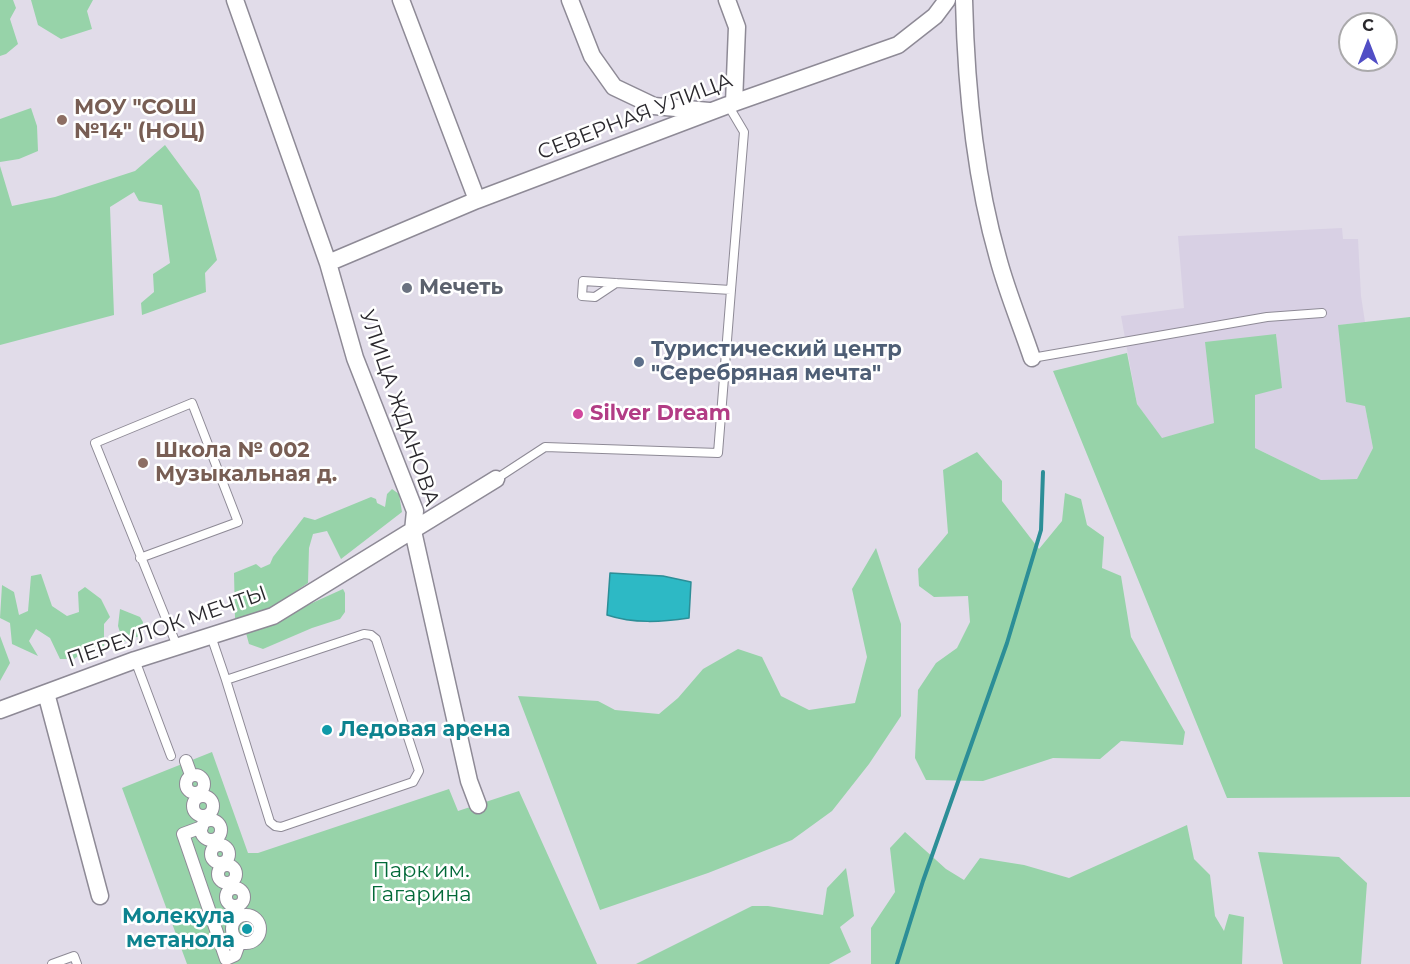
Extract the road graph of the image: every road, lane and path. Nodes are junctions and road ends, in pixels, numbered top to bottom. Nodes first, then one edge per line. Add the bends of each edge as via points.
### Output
1 (235, 0) edge
2 (401, 0) edge
3 (570, 0) edge
4 (727, 0) edge
5 (947, 0) edge
6 (964, 0) edge
7 (725, 107) junction
8 (477, 200) junction
9 (328, 263) junction
10 (616, 283) dead end
11 (731, 291) junction
12 (1322, 313) dead end
13 (1032, 357) joint
14 (496, 479) joint
15 (413, 531) junction
16 (140, 558) junction
17 (211, 636) junction
18 (177, 646) junction
19 (135, 660) junction
20 (226, 680) junction
21 (46, 693) junction
22 (0, 710) edge
23 (171, 756) dead end
24 (186, 761) dead end
25 (478, 805) dead end
26 (205, 821) junction
27 (100, 896) dead end
28 (240, 910) junction
29 (240, 941) junction
30 (52, 964) edge
31 (77, 964) edge

1 - 9 street, УЛИЦА ЖДАНОВА
2 - 8 street
3 - 7 street via 592,56 614,87 654,106
4 - 7 street via 737,27
5 - 7 street, СЕВЕРНАЯ УЛИЦА via 935,16 898,45
6 - 13 street via 973,141 998,260
7 - 8 street, СЕВЕРНАЯ УЛИЦА
7 - 11 lane via 744,132
8 - 9 street, СЕВЕРНАЯ УЛИЦА
9 - 15 street, УЛИЦА ЖДАНОВА via 355,358 415,511
10 - 11 lane
11 - 14 lane via 718,453 545,447
12 - 13 lane via 1268,317
14 - 15 street, ПЕРЕУЛОК МЕЧТЫ
15 - 17 street, ПЕРЕУЛОК МЕЧТЫ via 273,616
15 - 25 street, УЛИЦА ЖДАНОВА via 469,781
16 - 16 lane via 95,443 192,403 238,522
16 - 18 lane
17 - 18 street, ПЕРЕУЛОК МЕЧТЫ
17 - 20 lane
18 - 19 street, ПЕРЕУЛОК МЕЧТЫ
19 - 21 street, ПЕРЕУЛОК МЕЧТЫ
19 - 23 lane
20 - 20 lane via 364,634 371,635 380,650 419,771 417,778 275,826 270,822
21 - 22 street, ПЕРЕУЛОК МЕЧТЫ
21 - 27 street
24 - 26 street via 191,775 200,776 204,783 199,795 213,805
26 - 28 street via 202,836 227,849 228,857 223,864 236,873 231,885 242,892
26 - 29 street via 183,834 226,959 236,955
28 - 29 street via 232,928
28 - 29 street via 256,919 260,930 256,939
30 - 31 lane via 74,956

